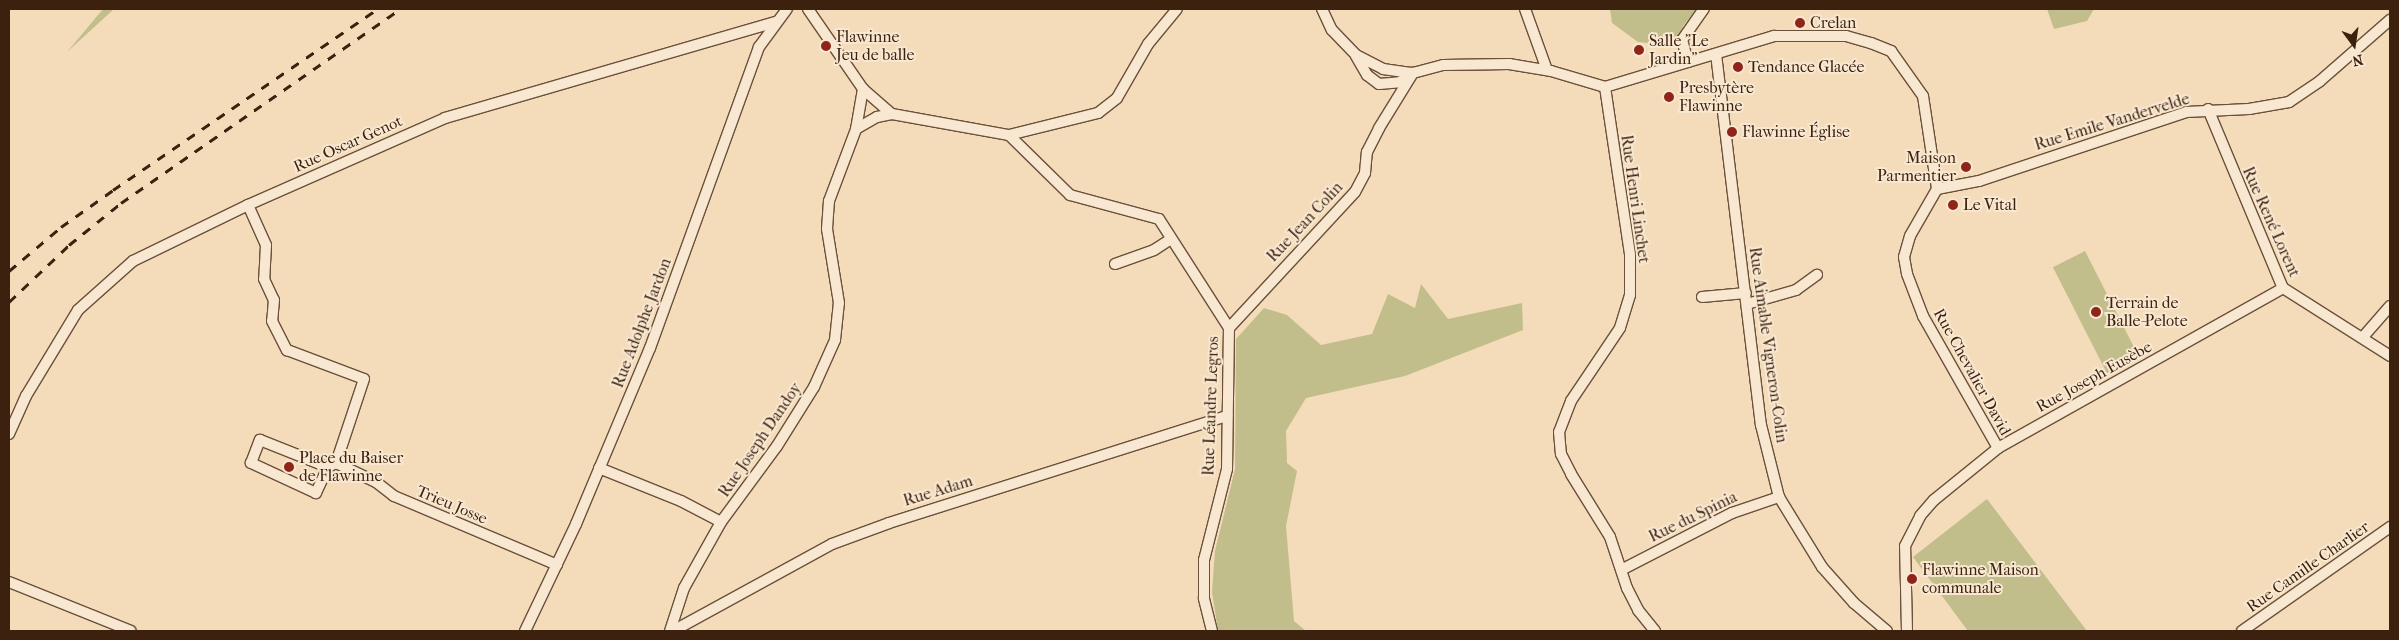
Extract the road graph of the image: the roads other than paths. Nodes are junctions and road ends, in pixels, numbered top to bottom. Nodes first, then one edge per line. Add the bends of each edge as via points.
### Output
1 (787, 9) edge
2 (808, 9) edge
3 (1176, 9) edge
4 (1322, 9) edge
5 (1525, 9) edge
6 (1704, 9) edge
7 (2390, 20) edge
8 (775, 22) junction
9 (1716, 54) junction
10 (1356, 55) junction
11 (1688, 62) junction
12 (1547, 70) junction
13 (1413, 73) junction
14 (1604, 87) junction
15 (864, 89) junction
16 (2208, 109) junction
17 (892, 114) junction
18 (856, 129) junction
19 (1009, 135) junction
20 (1937, 189) junction
21 (248, 205) junction
22 (1170, 239) junction
23 (1115, 264) dead end
24 (1817, 275) dead end
25 (2283, 288) junction
26 (1702, 297) dead end
27 (1746, 298) junction
28 (2390, 306) edge
29 (1229, 328) junction
30 (2363, 337) junction
31 (2390, 356) edge
32 (1227, 416) junction
33 (9, 434) edge
34 (1998, 448) junction
35 (332, 465) junction
36 (599, 468) junction
37 (1778, 497) junction
38 (721, 522) junction
39 (2390, 527) edge
40 (557, 565) junction
41 (1623, 569) junction
42 (9, 582) edge
43 (131, 631) edge
44 (525, 631) edge
45 (672, 631) edge
46 (1212, 631) edge
47 (1655, 631) edge
48 (1887, 631) edge
49 (1907, 631) edge
50 (2242, 631) edge

1 - 8 street
2 - 15 street
3 - 19 street via 1148,44 1117,98 1098,113
4 - 10 street via 1332,30
5 - 12 street
6 - 11 street via 1682,40
7 - 16 street, Rue Emile Vandervelde via 2320,81 2289,102 2249,109
8 - 21 street, Rue Oscar Genot via 445,118
8 - 36 street, Rue Adolphe Jardon via 759,47 650,348
9 - 11 street
9 - 20 street via 1774,36 1797,34 1846,36 1891,51 1923,96
9 - 27 street, Rue Aimable Vigneron-Colin
10 - 13 street via 1383,69
10 - 13 street via 1367,75 1379,84 1400,82
11 - 14 street
12 - 13 street via 1509,64 1468,64
12 - 14 street
13 - 29 street, Rue Jean Colin via 1367,152 1365,173 1355,192
14 - 41 street, Rue Henri Linchet via 1630,255 1630,295 1620,328 1571,401 1559,432 1562,454 1568,467 1610,537
15 - 17 street
15 - 18 street, Rue Joseph Dandoy
16 - 20 street, Rue Emile Vandervelde via 2161,120 1979,180
16 - 25 street, Rue René Lorent
17 - 18 street via 877,117
17 - 19 street
18 - 38 street, Rue Joseph Dandoy via 829,201 827,229 839,303 835,340 809,396
19 - 22 street via 1070,195 1159,220
20 - 34 street, Rue Chevalier David via 1910,236 1904,257 1907,274 1923,316
21 - 33 street, Rue Oscar Genot via 133,261 78,310 26,396
21 - 35 street via 266,245 264,278 274,300 272,321 287,350 364,379
22 - 23 street via 1154,250
22 - 29 street
24 - 27 street via 1796,290
25 - 30 street, Rue René Lorent
25 - 34 street, Rue Joseph Eusèbe
26 - 27 street
27 - 37 street, Rue Aimable Vigneron-Colin via 1761,425
28 - 30 street
29 - 32 street, Rue Léandre Legros
30 - 31 street, Rue René Lorent
32 - 45 street, Rue Adam via 889,522 832,544
32 - 46 street, Rue Léandre Legros via 1227,469 1204,560 1204,598
34 - 49 street, Rue Chevalier David via 1934,500 1912,529 1904,556
35 - 35 street via 260,440 250,463 316,493
35 - 40 street, Trieu Josse via 376,482 394,496
36 - 38 street via 681,501
36 - 40 street, Rue Adolphe Jardon
37 - 41 street, Rue du Spinia via 1732,513
37 - 48 street, Rue Aimable Vigneron-Colin via 1822,567 1854,603
38 - 45 street, Rue Joseph Dandoy via 684,588
39 - 50 street, Rue Camille Charlier
40 - 44 street, Rue Adolphe Jardon
41 - 47 street, Rue Henri Linchet via 1627,588 1638,610
42 - 43 street

